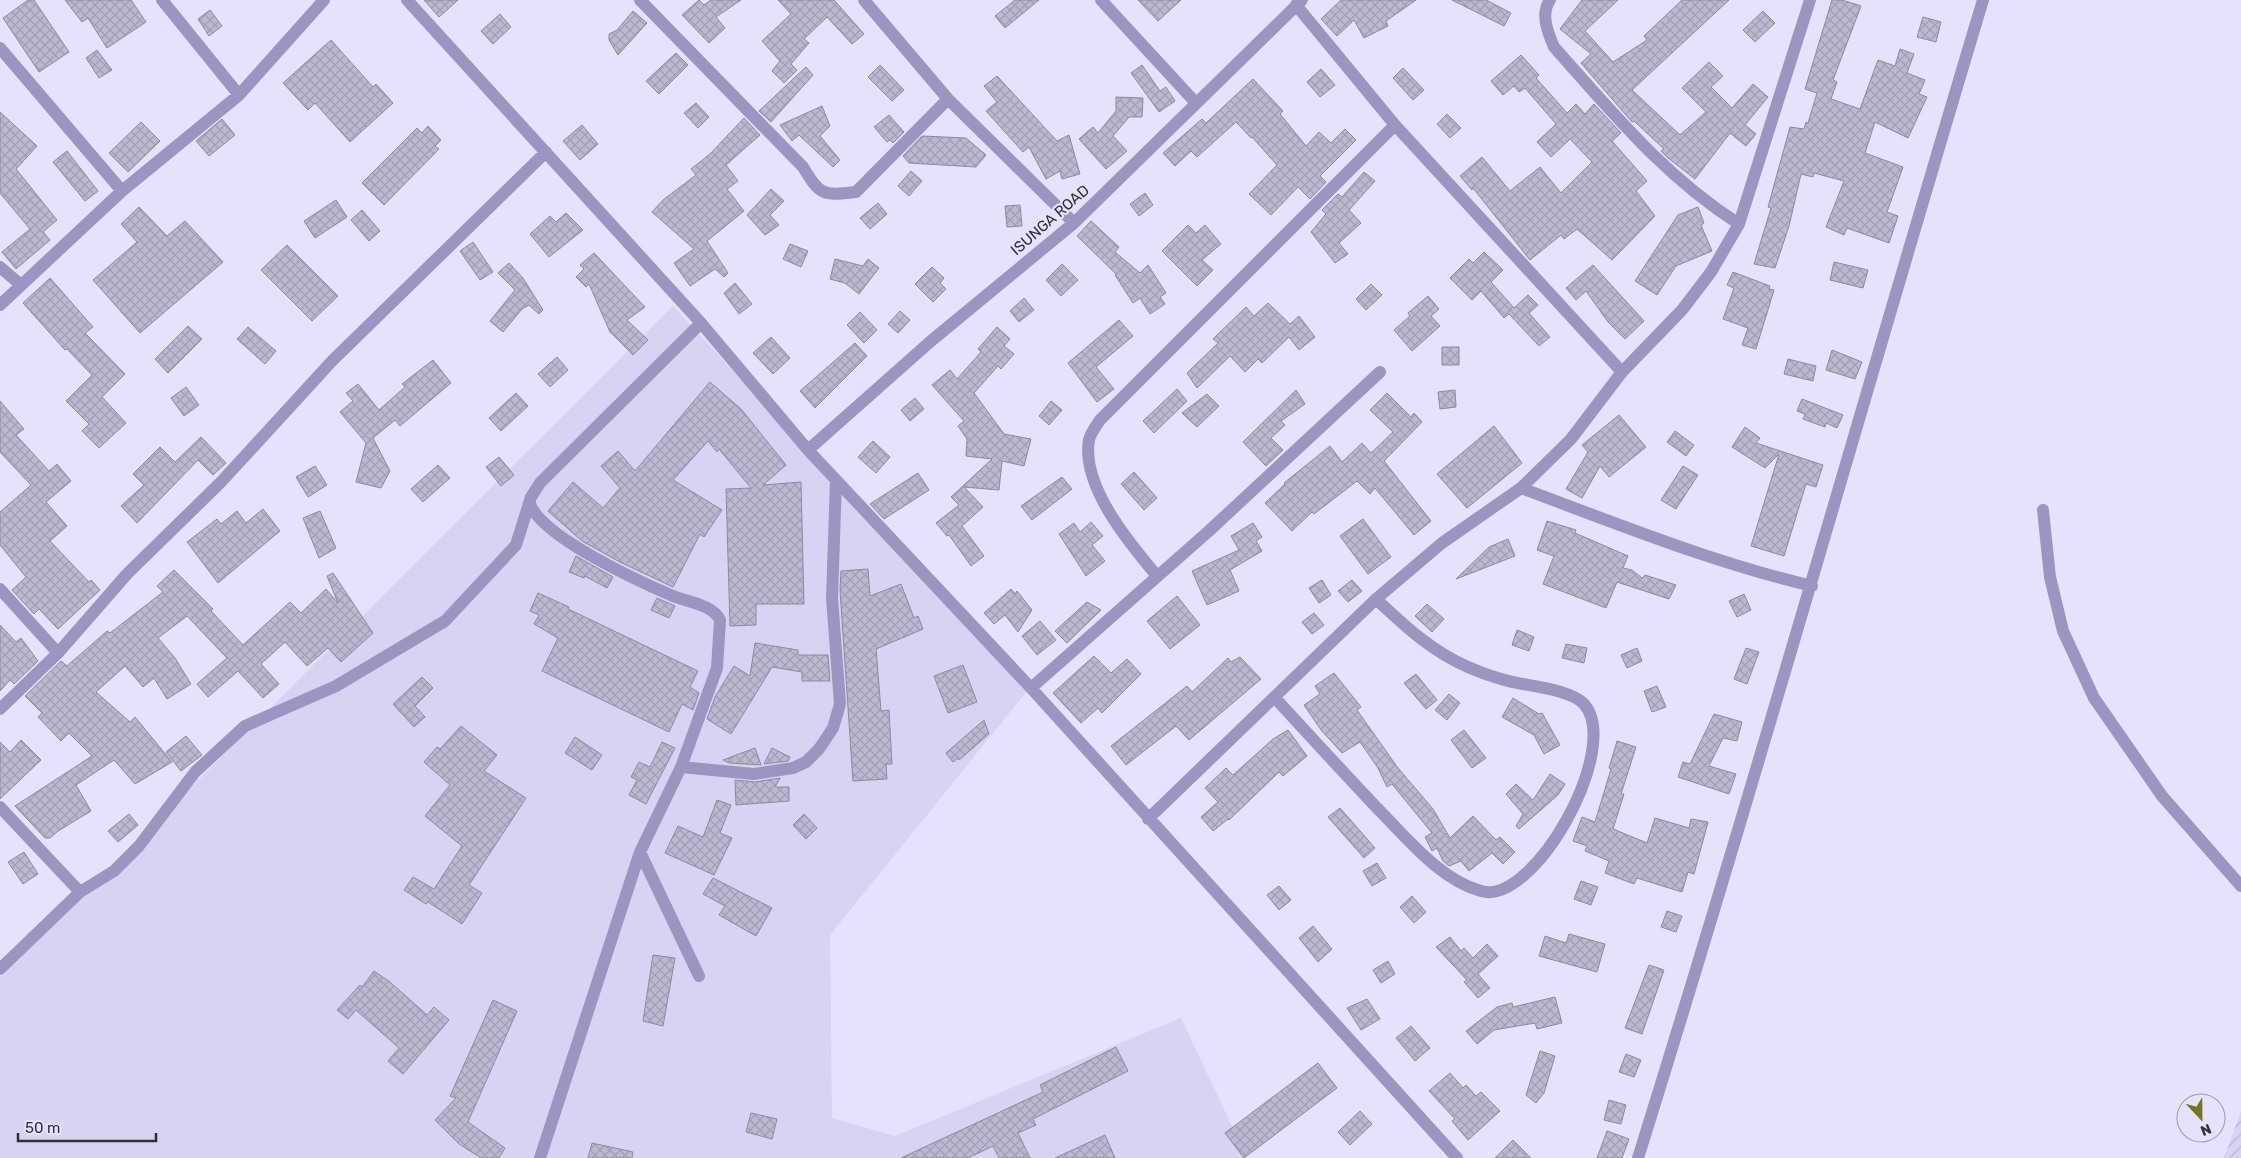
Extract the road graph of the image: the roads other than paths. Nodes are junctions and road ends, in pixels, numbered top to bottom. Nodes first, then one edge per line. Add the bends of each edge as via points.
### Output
1 (162, 0) edge
2 (324, 0) edge
3 (407, 0) edge
4 (640, 0) edge
5 (864, 0) edge
6 (1101, 0) edge
7 (1550, 0) edge
8 (1810, 0) edge
9 (1983, 0) edge
10 (1299, 2) edge
11 (0, 48) edge
12 (239, 95) junction
13 (948, 99) junction
14 (1196, 103) junction
15 (1395, 125) junction
16 (546, 152) junction
17 (122, 191) junction
18 (1074, 223) junction
19 (1739, 224) junction
20 (0, 267) edge
21 (21, 285) junction
22 (0, 305) edge
23 (701, 323) junction
24 (1380, 372) dead end
25 (1622, 372) junction
26 (808, 450) junction
27 (836, 480) junction
28 (1521, 488) junction
29 (530, 504) junction
30 (2043, 510) dead end
31 (1157, 576) junction
32 (1812, 586) junction
33 (0, 589) edge
34 (1376, 599) junction
35 (58, 654) junction
36 (1031, 688) junction
37 (1275, 698) junction
38 (0, 709) edge
39 (681, 767) junction
40 (0, 807) edge
41 (1148, 819) junction
42 (640, 852) junction
43 (2241, 886) edge
44 (80, 892) junction
45 (0, 969) edge
46 (699, 976) dead end
47 (540, 1158) edge
48 (1457, 1158) edge
49 (1638, 1158) edge

1 - 12 street
2 - 12 street
3 - 16 street
4 - 13 street via 803,167 815,188 826,192 856,192
5 - 13 street
6 - 14 street
7 - 19 street via 1545,18 1554,47 1667,170
8 - 19 street
9 - 32 street via 1876,356
10 - 14 street, ISUNGA ROAD
10 - 15 street
11 - 17 street
12 - 17 street
13 - 18 street
14 - 18 street, ISUNGA ROAD
15 - 25 street
15 - 31 street via 1100,420 1089,439 1088,458 1099,496 1131,545
16 - 23 street
16 - 35 street via 332,361 221,482 127,574
17 - 21 street
18 - 26 street, ISUNGA ROAD via 931,341
19 - 25 street via 1711,272 1682,310
20 - 21 street
21 - 22 street
23 - 26 street
23 - 29 street via 540,483
24 - 31 street
25 - 28 street via 1572,439
26 - 27 street
27 - 36 street
27 - 39 street via 832,598 840,704 833,728 819,749 806,762 793,768 754,774
28 - 32 street via 1696,554 1751,572
28 - 34 street via 1442,543
29 - 39 street via 541,523 591,556 718,615 717,668
29 - 44 street via 516,545 444,621 336,686 245,726 195,772 139,846 114,871
30 - 43 street via 2050,577 2064,631 2094,698 2162,796
31 - 36 street
32 - 49 street
33 - 35 street
34 - 37 street
34 - 37 street via 1432,647 1466,667 1500,679 1569,695 1584,704 1593,720 1594,755 1576,804 1549,847 1520,880 1499,892 1482,892 1457,881 1420,852
35 - 38 street
36 - 41 street
37 - 41 street
39 - 42 street
40 - 44 street
41 - 48 street
42 - 46 street
42 - 47 street
44 - 45 street

